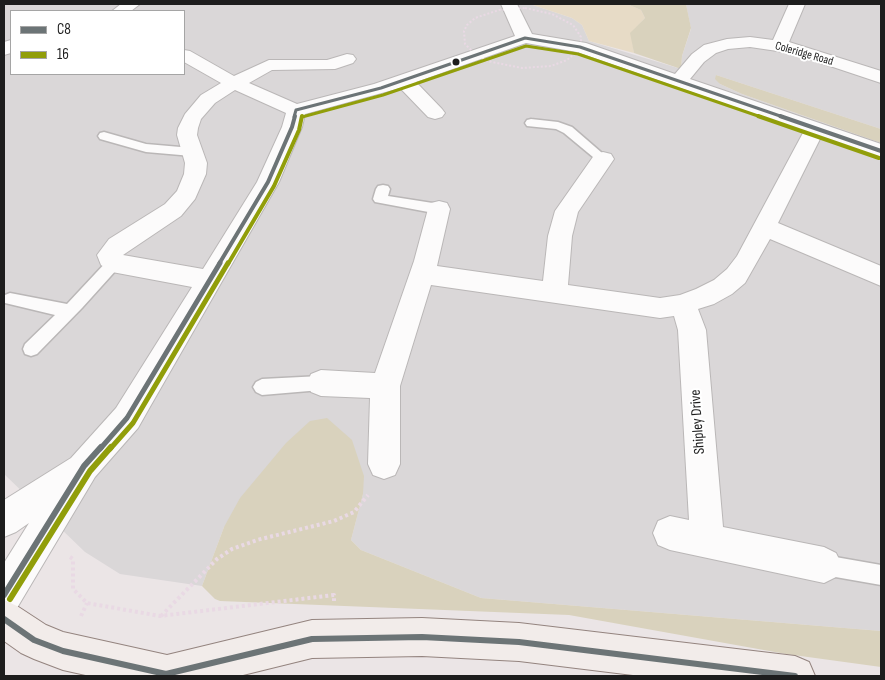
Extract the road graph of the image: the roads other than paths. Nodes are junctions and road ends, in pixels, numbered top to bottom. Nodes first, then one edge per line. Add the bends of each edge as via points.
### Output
1 (509, 4) edge
2 (797, 4) edge
3 (525, 38) junction
4 (779, 45) junction
5 (185, 56) edge
6 (347, 59) dead end
7 (881, 78) edge
8 (403, 80) junction
9 (679, 80) junction
10 (234, 83) junction
11 (296, 110) junction
12 (435, 113) dead end
13 (531, 123) dead end
14 (816, 128) junction
15 (104, 136) dead end
16 (881, 151) edge
17 (192, 152) junction
18 (603, 159) joint
19 (383, 189) dead end
20 (439, 209) joint
21 (764, 227) junction
22 (114, 263) junction
23 (422, 274) junction
24 (881, 276) edge
25 (210, 280) junction
26 (554, 294) junction
27 (10, 299) dead end
28 (683, 304) junction
29 (70, 311) junction
30 (31, 349) dead end
31 (321, 382) joint
32 (385, 386) junction
33 (262, 387) dead end
34 (384, 464) road end
35 (84, 466) junction
36 (4, 520) edge
37 (670, 532) dead end
38 (707, 540) junction
39 (824, 565) joint
40 (881, 575) edge
41 (4, 595) edge
42 (4, 619) edge
43 (164, 675) edge
44 (795, 676) edge

1 - 3 street
2 - 4 street
3 - 8 street
3 - 9 street via 575,46
4 - 7 street, Coleridge Road
4 - 9 street, Coleridge Road via 750,42 716,46 704,52
5 - 10 street
6 - 10 street via 329,65 269,65
8 - 11 street
8 - 12 street
9 - 14 street
10 - 11 street
10 - 17 street via 208,99 192,118 187,135
11 - 25 street via 268,182
13 - 18 lane via 568,130
14 - 16 street
14 - 21 street
15 - 17 lane via 146,148
17 - 22 street via 195,174 187,194 173,210 111,251 108,255
18 - 26 street via 573,200 562,223
19 - 20 lane via 380,199
20 - 23 street
21 - 24 street
21 - 28 street via 736,276 705,297
22 - 25 street
22 - 29 lane
23 - 26 street
23 - 32 street
25 - 35 street via 141,396
26 - 28 street via 660,308
27 - 29 lane
28 - 38 street, Shipley Drive via 692,330
29 - 30 lane
31 - 32 street
31 - 33 lane
32 - 34 street
35 - 36 street
35 - 41 street
37 - 38 street
38 - 39 street
39 - 40 lane
42 - 43 main road via 34,640 62,651
43 - 44 main road via 312,640 422,637 519,642

